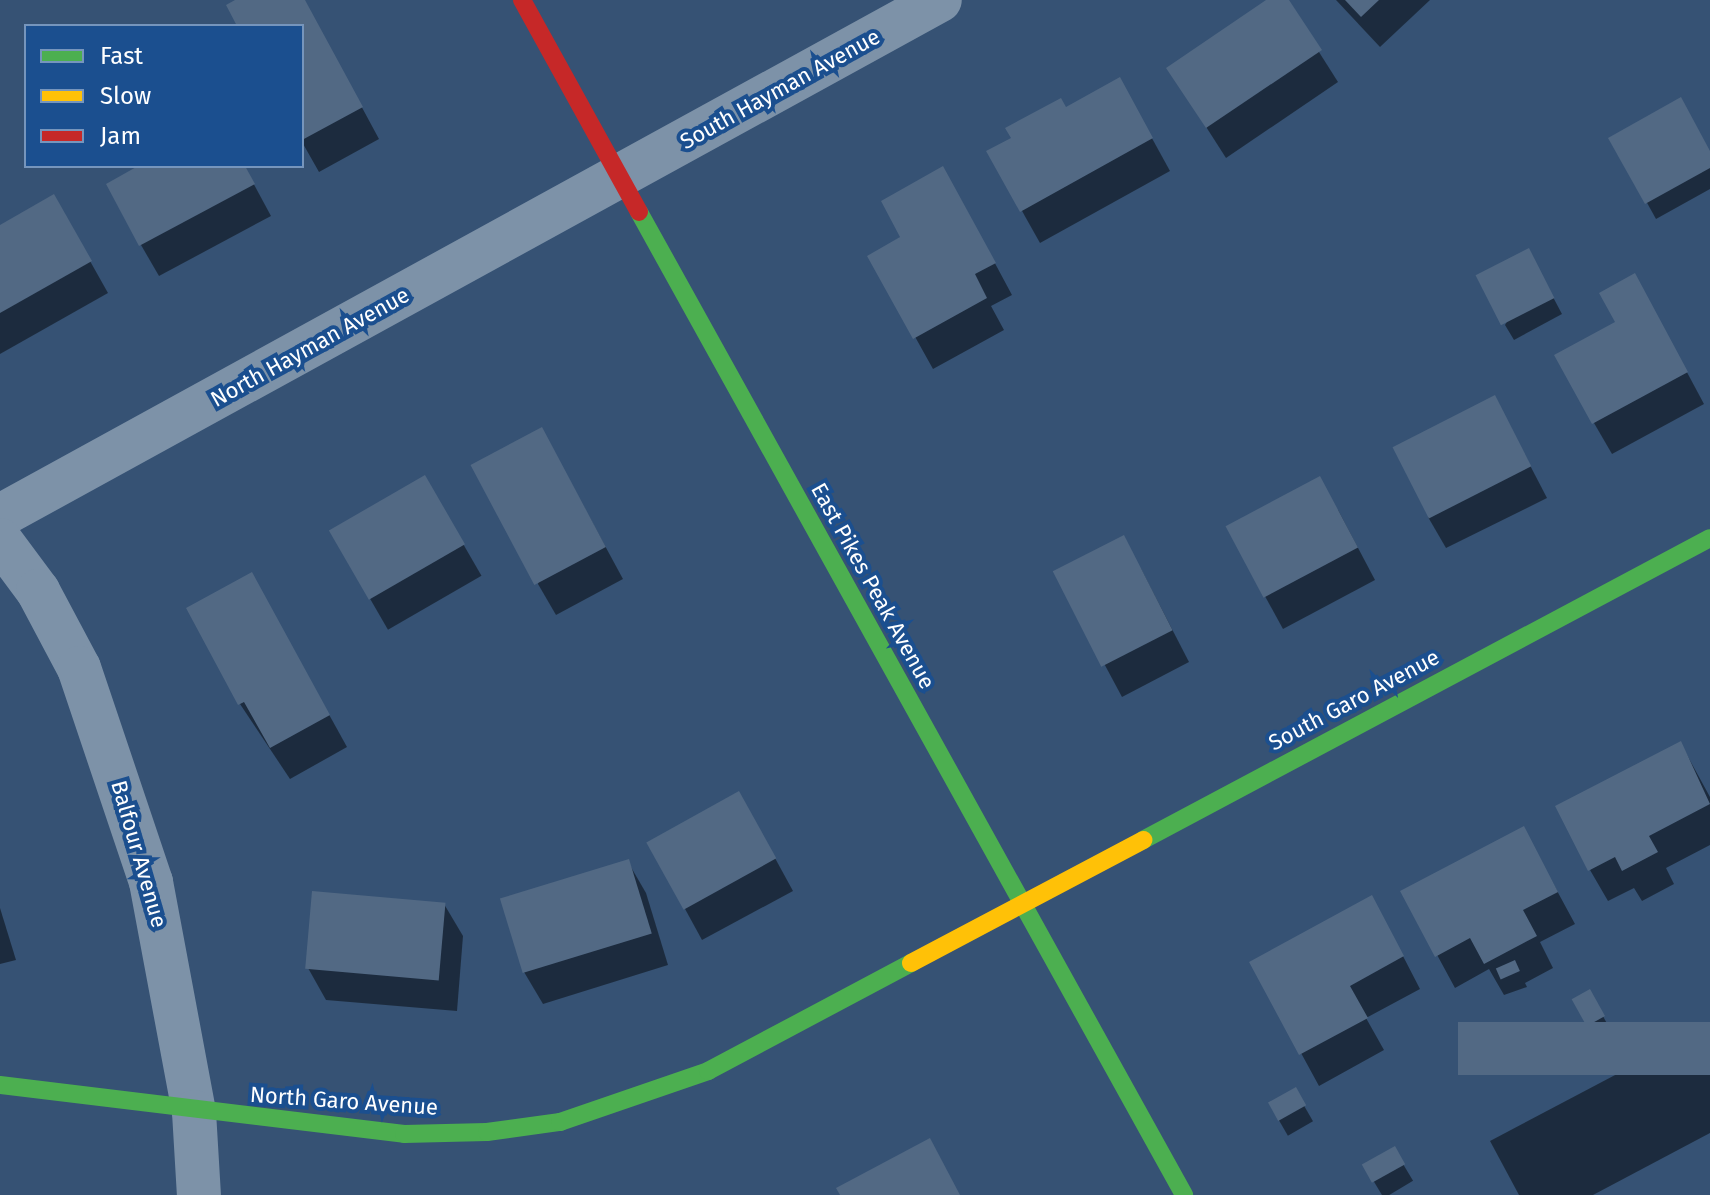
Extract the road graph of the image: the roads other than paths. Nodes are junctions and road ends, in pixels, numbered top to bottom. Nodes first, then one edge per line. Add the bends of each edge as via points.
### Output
1 (522, 0) edge
2 (940, 0) edge
3 (621, 179) junction
4 (0, 516) edge
5 (1710, 538) edge
6 (0, 540) edge
7 (1020, 903) junction
8 (0, 1085) edge
9 (194, 1112) junction
10 (199, 1195) edge
11 (1184, 1195) edge

1 - 3 street, East Pikes Peak Avenue
2 - 3 street, South Hayman Avenue
3 - 4 street, North Hayman Avenue
3 - 7 street, East Pikes Peak Avenue
5 - 7 street, South Garo Avenue
6 - 9 street, Balfour Avenue via 38,591 79,668 102,730 151,882
7 - 9 street, North Garo Avenue via 708,1071 560,1122 487,1132 404,1134
7 - 11 street, East Pikes Peak Avenue
8 - 9 street, North Garo Avenue
9 - 10 street, Balfour Avenue

